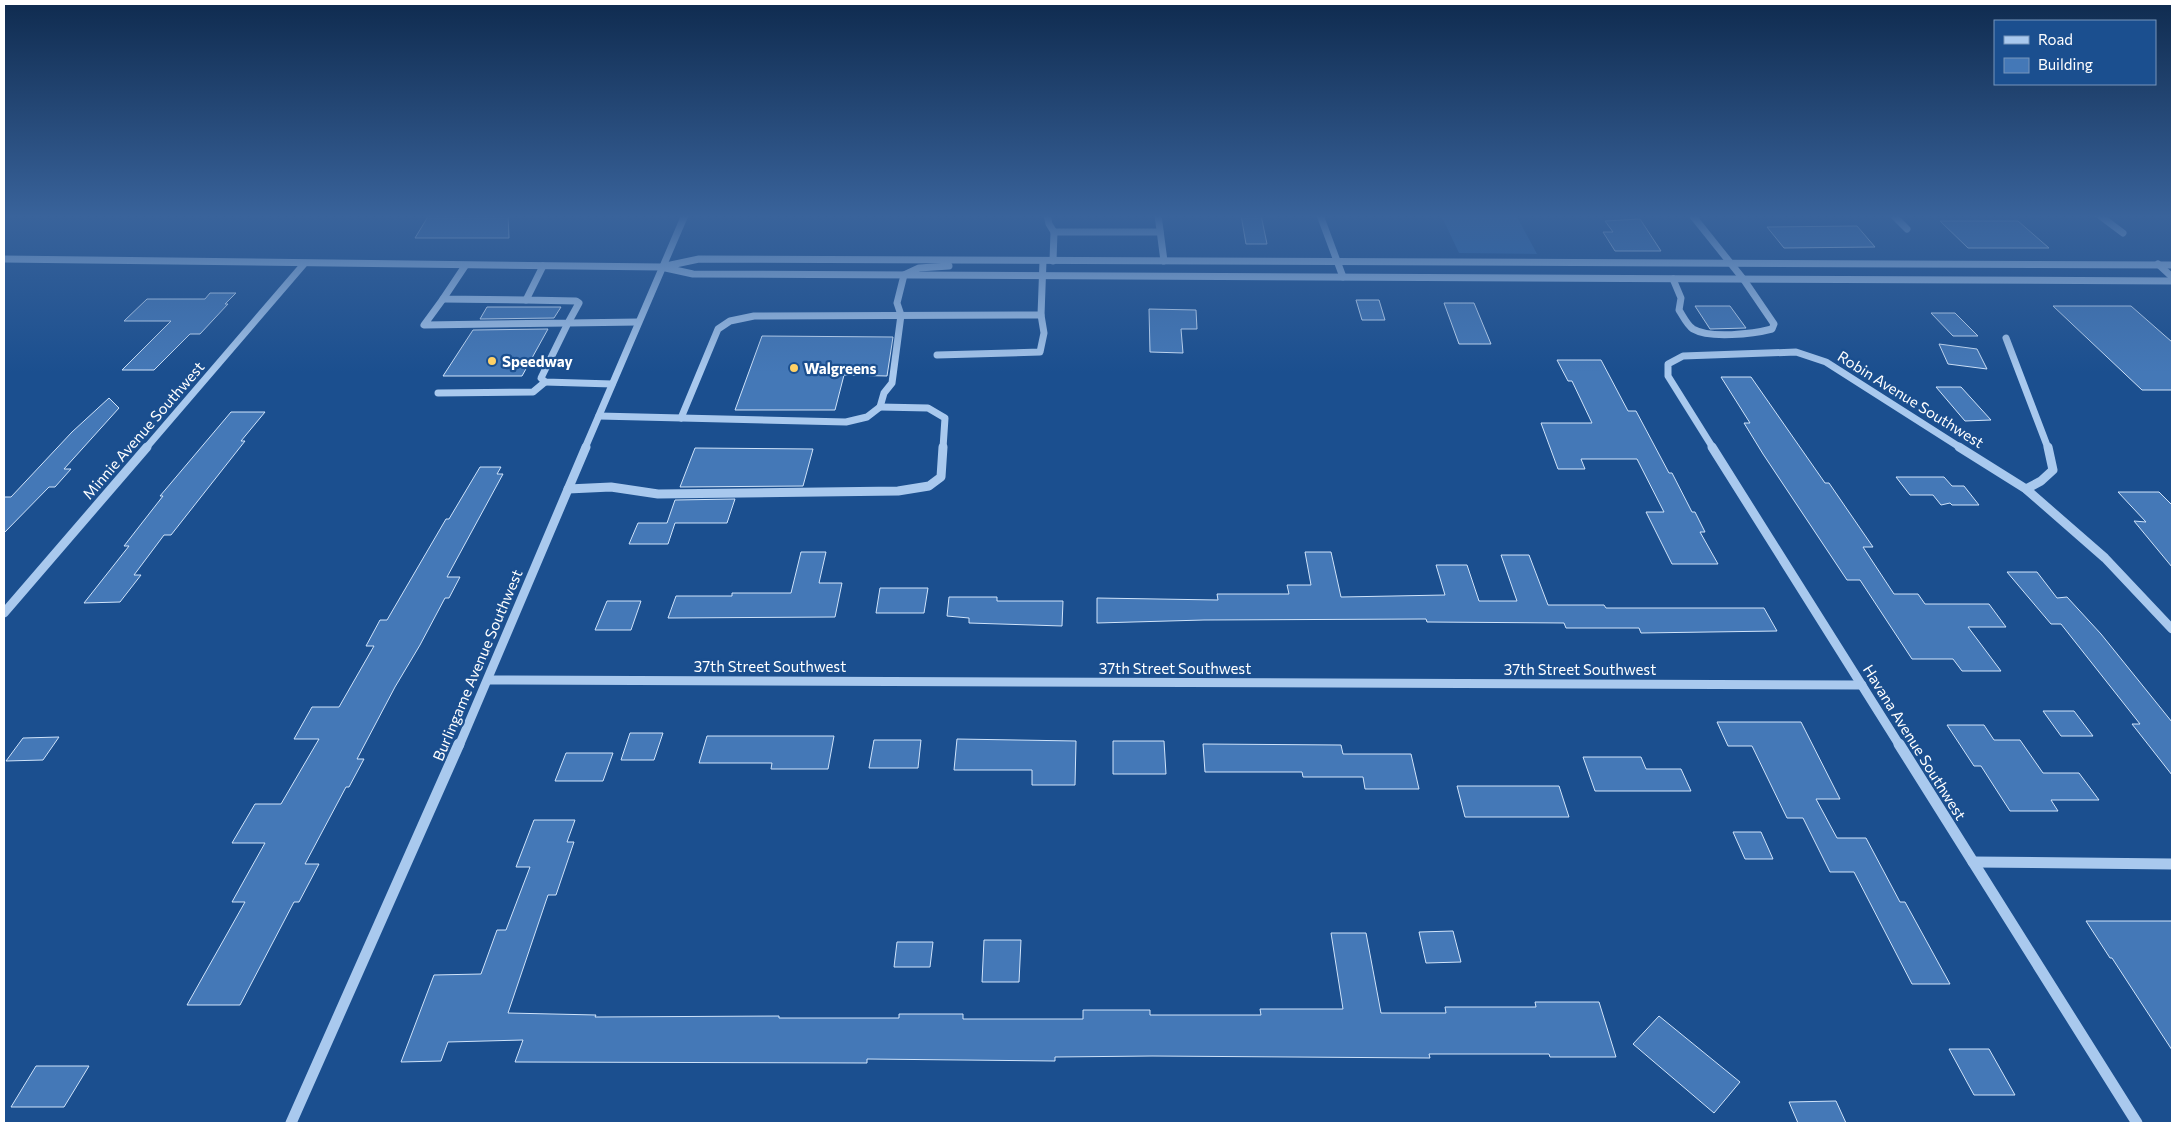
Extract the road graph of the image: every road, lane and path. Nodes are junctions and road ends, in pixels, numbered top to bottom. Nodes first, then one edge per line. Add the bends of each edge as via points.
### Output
1 (661, 267) edge
2 (301, 268) edge
3 (464, 268) edge
4 (542, 268) edge
5 (664, 268) edge
6 (923, 268) edge
7 (1043, 268) edge
8 (1339, 268) edge
9 (1734, 268) edge
10 (2162, 268) edge
11 (904, 275) junction
12 (1042, 276) junction
13 (2172, 276) edge
14 (1343, 277) junction
15 (1673, 279) junction
16 (1744, 280) junction
17 (2172, 281) edge
18 (443, 299) junction
19 (526, 300) junction
20 (1041, 315) junction
21 (901, 316) junction
22 (638, 322) junction
23 (568, 323) junction
24 (2006, 338) dead end
25 (937, 355) dead end
26 (1668, 376) joint
27 (545, 382) junction
28 (612, 384) junction
29 (438, 393) dead end
30 (880, 408) junction
31 (599, 416) junction
32 (682, 418) junction
33 (568, 489) junction
34 (2026, 489) junction
35 (4, 613) edge
36 (2172, 629) edge
37 (488, 680) junction
38 (1862, 685) junction
39 (1973, 862) junction
40 (2172, 864) edge
41 (291, 1123) edge
42 (2136, 1123) edge

1 - 22 street, Burlingame Avenue Southwest
2 - 35 street, Minnie Avenue Southwest
3 - 18 street
4 - 19 lane
5 - 11 street via 693,274
6 - 11 street
7 - 12 street
8 - 14 street
9 - 16 street
10 - 13 street
11 - 12 street
11 - 21 street via 897,302
12 - 14 street
12 - 20 street
14 - 15 street
15 - 16 street
15 - 16 street via 1681,298 1678,310 1695,330 1706,333 1762,333 1772,329 1774,324
16 - 17 street
18 - 19 street
18 - 23 street via 424,325
19 - 23 lane via 576,301 579,303
20 - 21 street
20 - 25 street via 1044,333 1040,352
21 - 30 street via 892,383 884,393
21 - 32 street via 754,316 724,323 718,329
22 - 23 lane
22 - 28 street, Burlingame Avenue Southwest
23 - 27 lane via 541,378
24 - 34 street via 2047,443 2053,470 2041,482
26 - 34 street, Robin Avenue Southwest via 1668,364 1683,356 1802,353 1856,379
26 - 38 street, Havana Avenue Southwest
27 - 28 lane
27 - 29 street via 533,392
28 - 31 street, Burlingame Avenue Southwest
30 - 32 street via 867,417 846,422
30 - 33 street via 928,408 945,418 941,477 929,486 898,491 658,494 611,487
31 - 32 street
31 - 33 street, Burlingame Avenue Southwest
33 - 37 street, Burlingame Avenue Southwest
34 - 36 street via 2105,558
37 - 38 street, 37th Street Southwest
37 - 41 street, Burlingame Avenue Southwest
38 - 39 street, Havana Avenue Southwest
39 - 40 street
39 - 42 street, Havana Avenue Southwest

